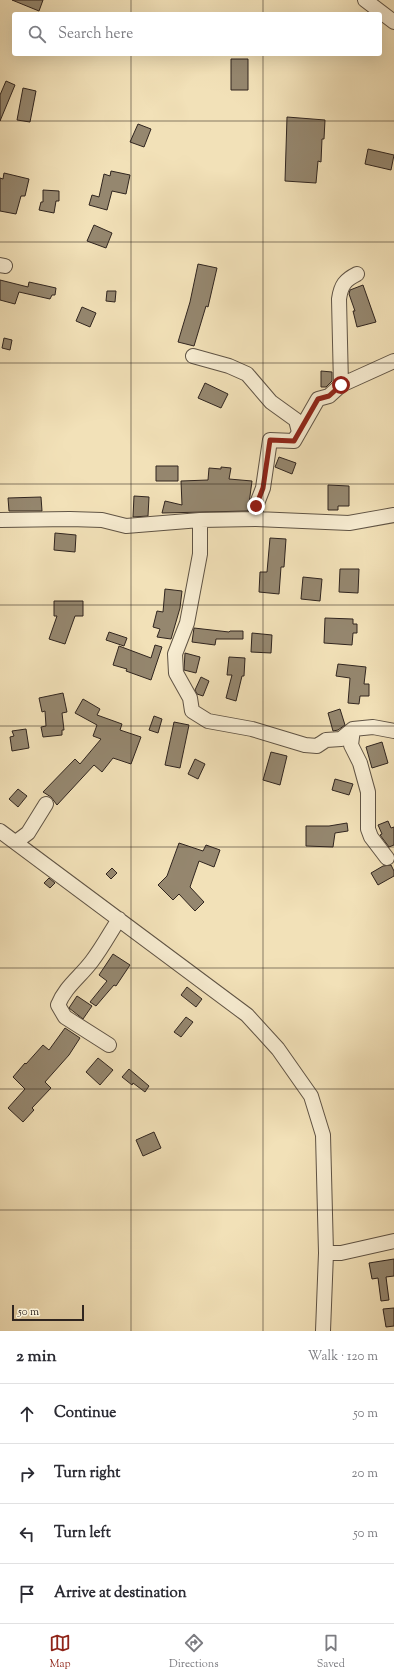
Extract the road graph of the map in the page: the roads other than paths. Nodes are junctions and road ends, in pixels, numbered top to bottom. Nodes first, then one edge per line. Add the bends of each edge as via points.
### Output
1 (365, 0) edge
2 (381, 12) edge
3 (382, 13) edge
4 (394, 22) edge
5 (357, 274) dead end
6 (193, 356) dead end
7 (394, 361) edge
8 (341, 385) junction
9 (299, 432) junction
10 (394, 515) edge
11 (256, 519) junction
12 (0, 520) edge
13 (200, 520) junction
14 (353, 729) junction
15 (394, 731) edge
16 (46, 804) dead end
17 (0, 831) edge
18 (16, 842) junction
19 (387, 858) dead end
20 (119, 919) junction
21 (109, 1045) dead end
22 (394, 1241) edge
23 (326, 1253) junction
24 (324, 1331) edge

1 - 2 street
3 - 4 street
5 - 8 street via 349,278 340,293
6 - 9 street via 247,374 271,402 296,420
7 - 8 street
8 - 9 street via 329,396 318,399
9 - 11 street via 294,441 270,440 263,488 256,506
10 - 11 street via 349,523
11 - 13 street
12 - 13 street via 102,520 126,526
13 - 14 street via 200,554 187,623 175,654 176,673 190,698 192,711 208,721 252,729 305,745 317,746 326,740 341,739
14 - 15 street via 373,727
14 - 19 street via 351,745 360,763 368,792 368,829
16 - 18 street via 28,833
17 - 18 street
18 - 20 street
20 - 21 street via 92,962 66,990 58,1005 65,1017
20 - 23 street via 247,1015 278,1049 311,1096 323,1135
22 - 23 street via 341,1253
23 - 24 street

